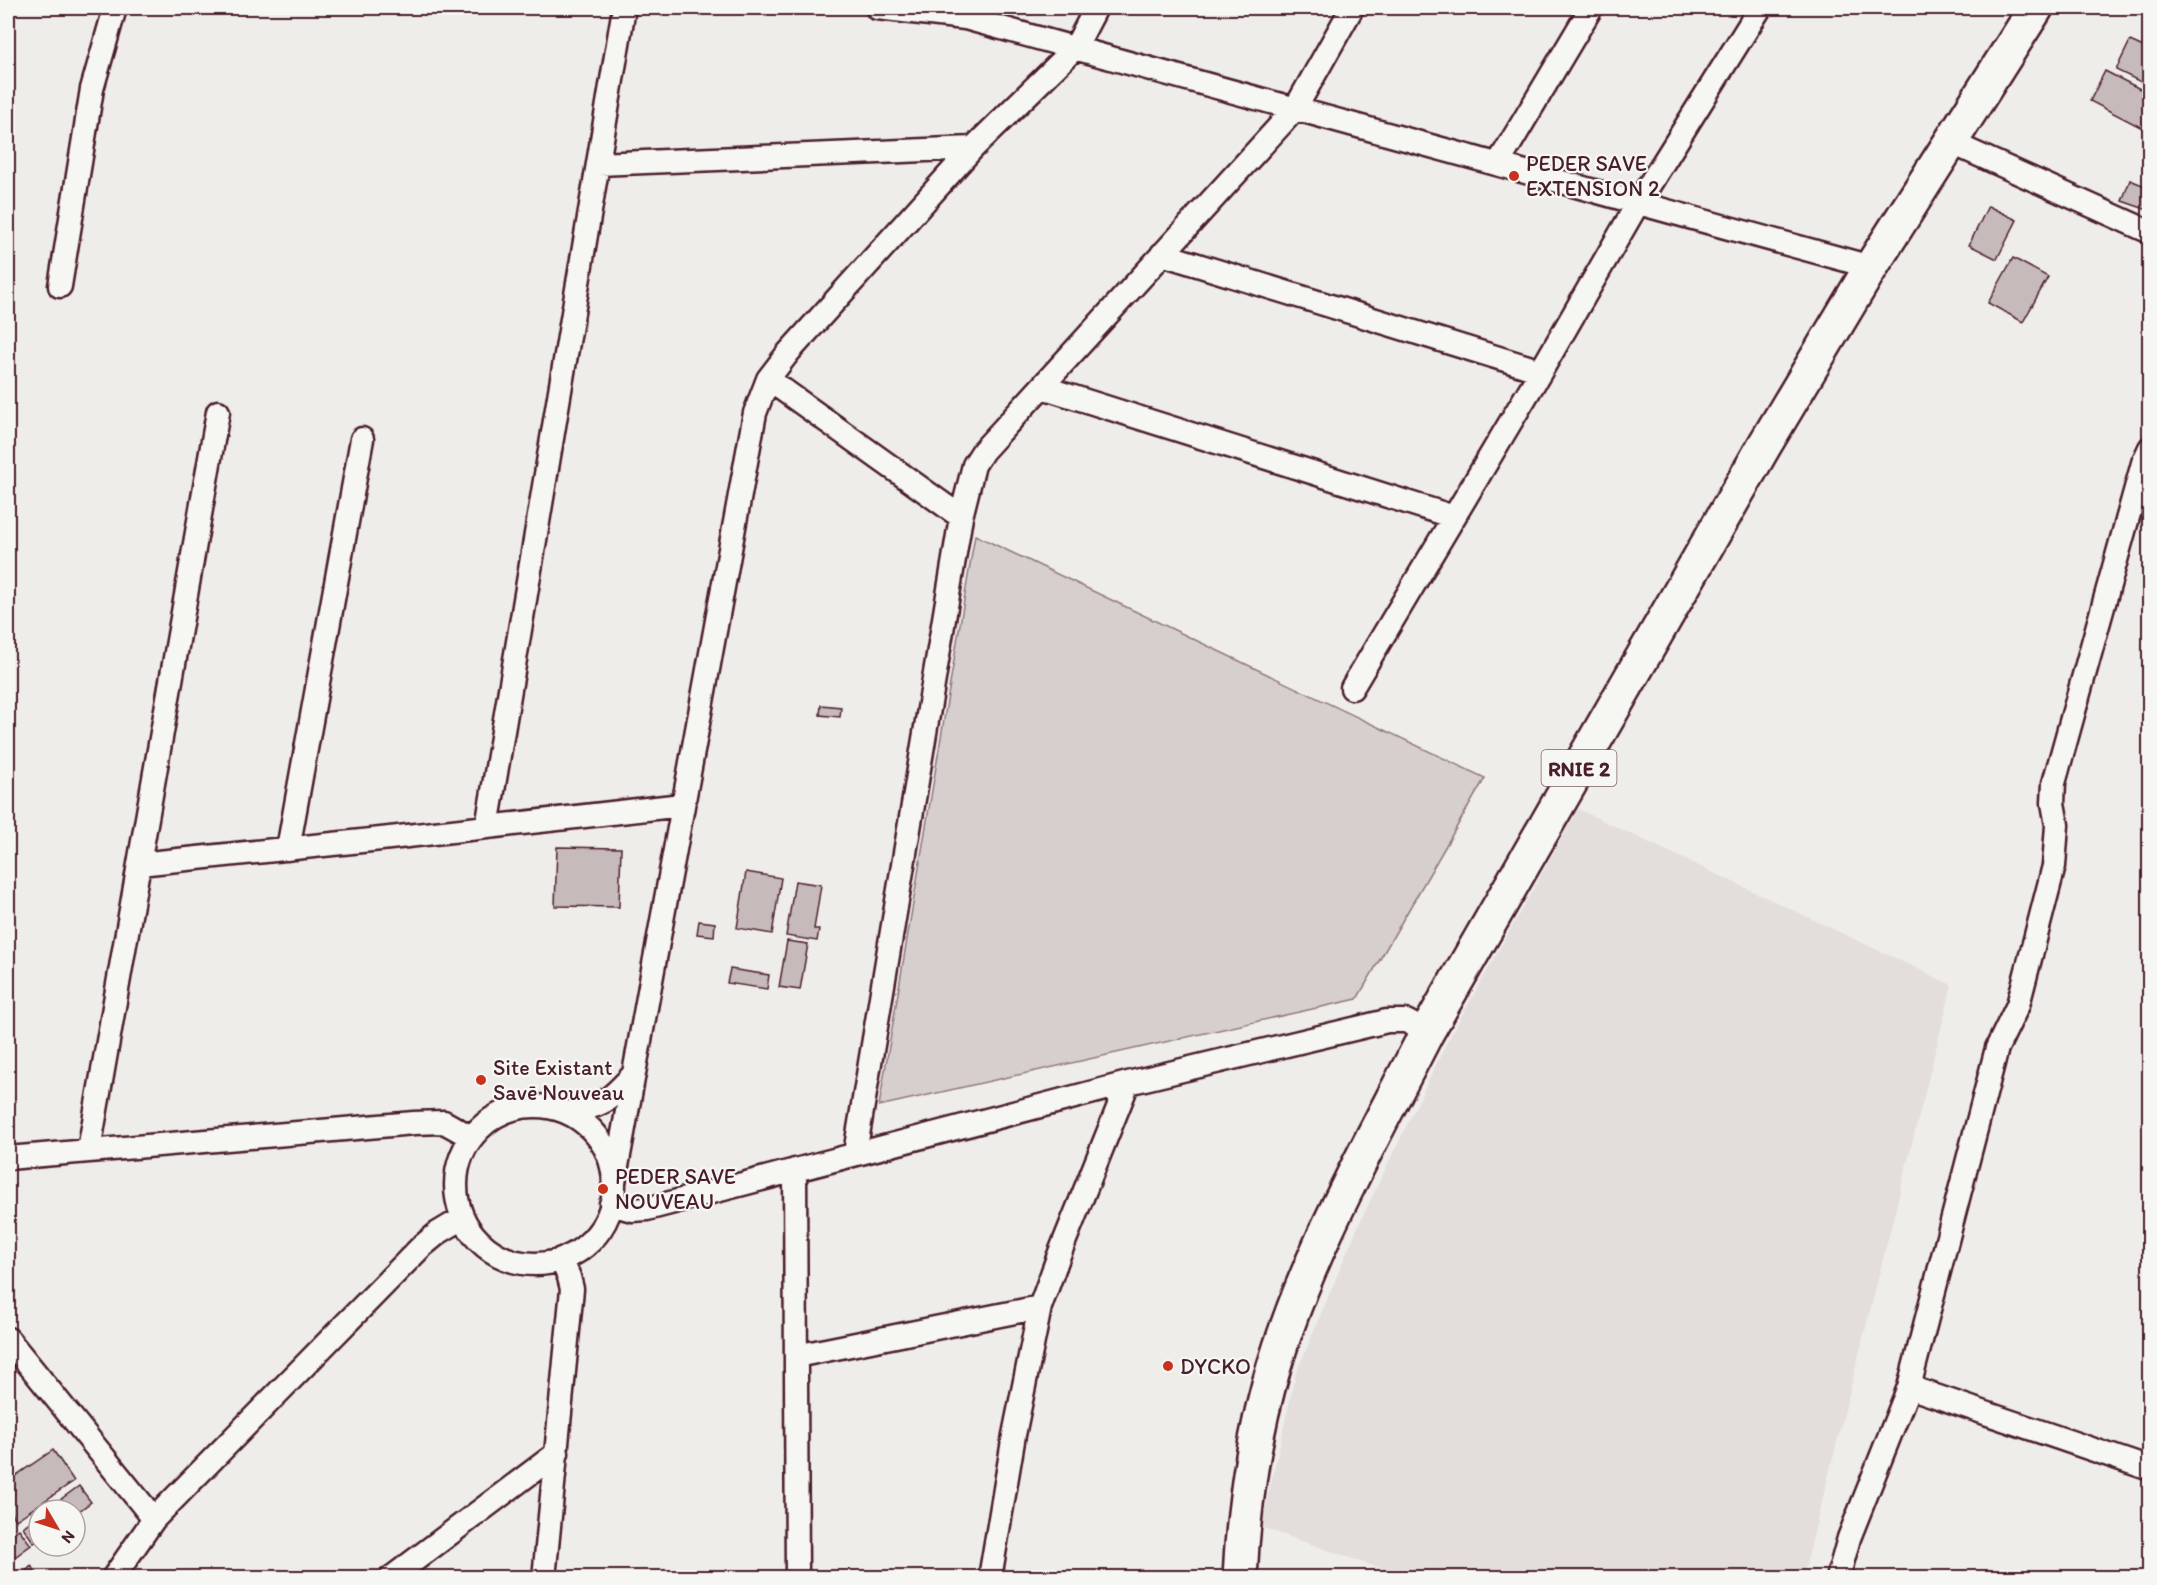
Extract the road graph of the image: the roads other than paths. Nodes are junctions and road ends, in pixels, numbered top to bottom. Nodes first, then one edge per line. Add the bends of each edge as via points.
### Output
1 (115, 8) edge
2 (624, 8) edge
3 (877, 8) edge
4 (1096, 8) edge
5 (1352, 8) edge
6 (1591, 8) edge
7 (1760, 8) edge
8 (2036, 8) edge
9 (1075, 48) junction
10 (1295, 109) junction
11 (1950, 142) junction
12 (973, 148) junction
13 (598, 164) junction
14 (1498, 164) junction
15 (1638, 203) junction
16 (2150, 232) edge
17 (1162, 254) junction
18 (1871, 267) junction
19 (60, 286) dead end
20 (1541, 371) junction
21 (768, 379) junction
22 (1041, 387) junction
23 (219, 412) dead end
24 (362, 439) dead end
25 (2150, 448) edge
26 (961, 517) junction
27 (1454, 517) junction
28 (1352, 688) dead end
29 (682, 805) junction
30 (487, 827) junction
31 (288, 849) junction
32 (140, 864) junction
33 (1427, 1032) junction
34 (633, 1075) junction
35 (1128, 1083) junction
36 (569, 1113) junction
37 (471, 1137) junction
38 (89, 1150) junction
39 (855, 1153) junction
40 (8, 1158) edge
41 (795, 1170) junction
42 (612, 1196) junction
43 (463, 1218) junction
44 (561, 1259) junction
45 (1040, 1307) junction
46 (8, 1339) edge
47 (796, 1356) junction
48 (1909, 1387) junction
49 (557, 1453) junction
50 (2150, 1469) edge
51 (154, 1520) junction
52 (113, 1578) edge
53 (391, 1578) edge
54 (544, 1578) edge
55 (797, 1578) edge
56 (990, 1578) edge
57 (1240, 1578) edge
58 (1838, 1578) edge

1 - 19 street via 92,89
2 - 13 street
3 - 9 street via 966,18
4 - 9 street
5 - 10 street
6 - 14 street
7 - 15 street
8 - 11 main road, RNIE 2
9 - 10 street
9 - 12 street
10 - 14 street
10 - 17 street
11 - 16 street
11 - 18 main road, RNIE 2
12 - 13 street
12 - 21 street
13 - 30 street
14 - 15 street
15 - 18 street
15 - 20 street
17 - 20 street
17 - 22 street
18 - 33 main road, RNIE 2
20 - 27 street
21 - 26 street
21 - 29 street via 755,413
22 - 26 street via 974,465
22 - 27 street
23 - 32 street
24 - 31 street
25 - 48 street via 2054,783 2054,866 2018,1005 1997,1048
26 - 39 street
27 - 28 street
29 - 30 street
29 - 34 street
30 - 31 street
31 - 32 street
32 - 38 street
33 - 35 street via 1406,1021 1387,1021
33 - 57 main road, RNIE 2 via 1335,1217 1286,1332 1267,1394 1250,1476
34 - 36 street via 601,1104
34 - 42 street
35 - 39 street
35 - 45 street
36 - 37 street via 539,1106 508,1110
36 - 42 street via 594,1131 603,1144 611,1165
37 - 38 street via 444,1122 429,1122
37 - 43 street via 458,1165 456,1181
38 - 40 street
39 - 41 street
41 - 42 street via 647,1209 632,1210
41 - 47 street
42 - 44 street via 598,1232
43 - 44 street via 476,1238 500,1256 530,1263
43 - 51 street via 421,1247
44 - 49 street via 572,1289
45 - 47 street
45 - 56 street
46 - 51 street
47 - 55 street
48 - 50 street
48 - 58 street via 1849,1538
49 - 53 street
49 - 54 street
51 - 52 street

